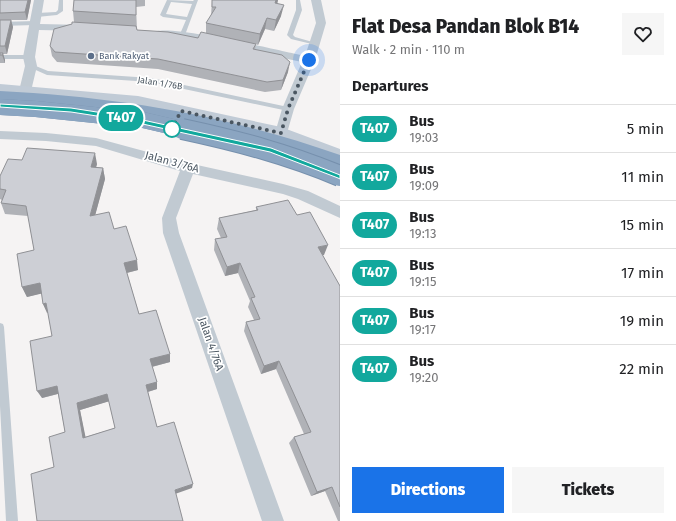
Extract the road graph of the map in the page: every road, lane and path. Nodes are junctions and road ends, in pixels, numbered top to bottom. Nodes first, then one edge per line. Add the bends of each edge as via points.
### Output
1 (39, 0) edge
2 (61, 0) edge
3 (170, 0) edge
4 (298, 0) edge
5 (316, 0) edge
6 (195, 2) edge
7 (189, 19) junction
8 (35, 22) junction
9 (0, 24) edge
10 (98, 29) edge
11 (144, 32) edge
12 (183, 34) junction
13 (314, 44) junction
14 (0, 57) edge
15 (309, 60) junction
16 (30, 61) junction
17 (0, 89) edge
18 (25, 91) junction
19 (0, 96) edge
20 (0, 106) edge
21 (288, 109) junction
22 (0, 113) edge
23 (129, 119) junction
24 (281, 133) junction
25 (0, 135) edge
26 (340, 156) edge
27 (340, 162) edge
28 (188, 168) junction
29 (340, 176) edge
30 (340, 212) edge
31 (0, 327) edge
32 (12, 521) edge
33 (273, 521) edge

1 - 8 street
2 - 8 lane via 60,11
3 - 6 lane
3 - 7 lane via 163,15
4 - 13 lane via 299,10 290,35
5 - 13 street via 322,23
6 - 7 lane
7 - 12 lane
8 - 9 lane
8 - 10 street
8 - 16 street
11 - 12 street
12 - 15 street
13 - 15 street
14 - 16 lane, Jalan 1/76B
15 - 21 street
16 - 18 street
16 - 21 lane, Jalan 1/76B via 46,72 151,80
17 - 18 street
18 - 24 street via 138,102
19 - 27 highway via 43,98 147,110 256,134
20 - 23 street via 71,110
20 - 29 highway, bridge via 143,120 249,144
21 - 24 street
22 - 23 street
23 - 29 street via 271,150
24 - 26 street
25 - 28 street, Jalan 3/76A via 96,142
28 - 30 street, Jalan 3/76A via 283,189
28 - 33 street, Jalan 4/76A via 169,218 171,233
31 - 32 lane

